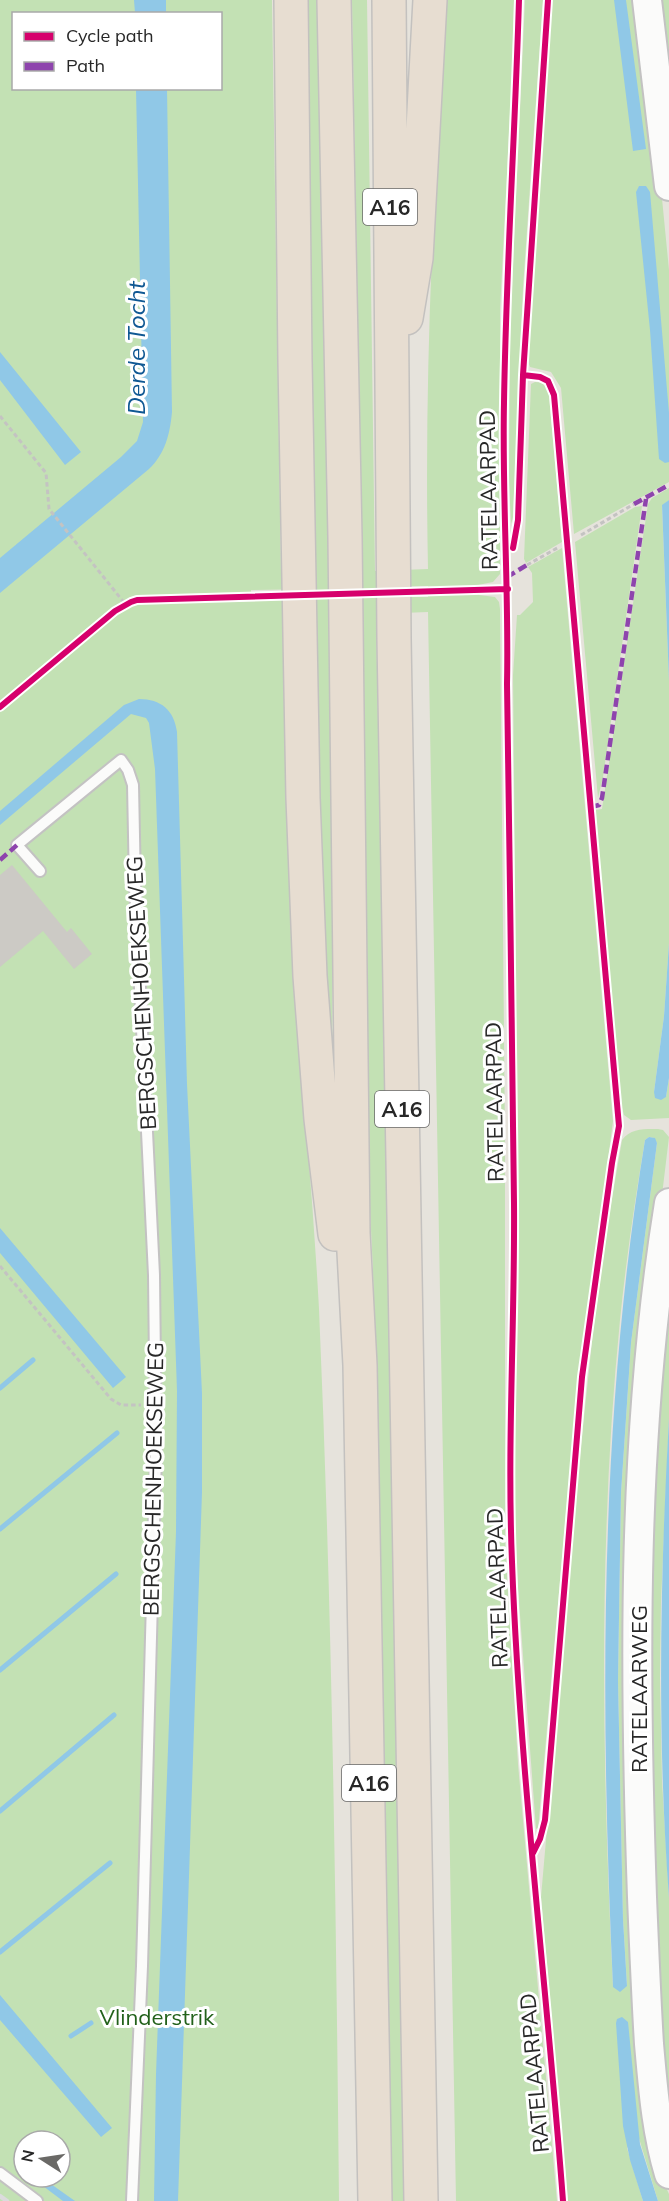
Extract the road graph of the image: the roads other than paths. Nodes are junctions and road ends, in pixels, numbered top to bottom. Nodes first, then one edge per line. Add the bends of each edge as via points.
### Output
1 (291, 0) edge
2 (334, 0) edge
3 (389, 0) edge
4 (430, 0) edge
5 (647, 0) edge
6 (669, 186) edge
7 (391, 414) junction
8 (40, 871) dead end
9 (669, 1203) edge
10 (360, 1365) junction
11 (0, 2174) edge
12 (669, 2174) edge
13 (38, 2201) edge
14 (132, 2201) edge
15 (375, 2201) edge
16 (421, 2201) edge

1 - 10 highway, A16 via 303,798 310,976 333,1221
2 - 10 highway, A16 via 353,1233
3 - 7 highway, A16
4 - 7 highway, A16 via 416,258
5 - 6 street
7 - 16 highway, A16
8 - 14 lane, BERGSCHENHOEKSEWEG via 17,845 121,760 132,785 154,1275 156,1406 148,1789
9 - 12 street, RATELAARWEG via 652,1330 644,1441 638,1660 648,2030 654,2109
10 - 15 highway, A16
11 - 13 lane

